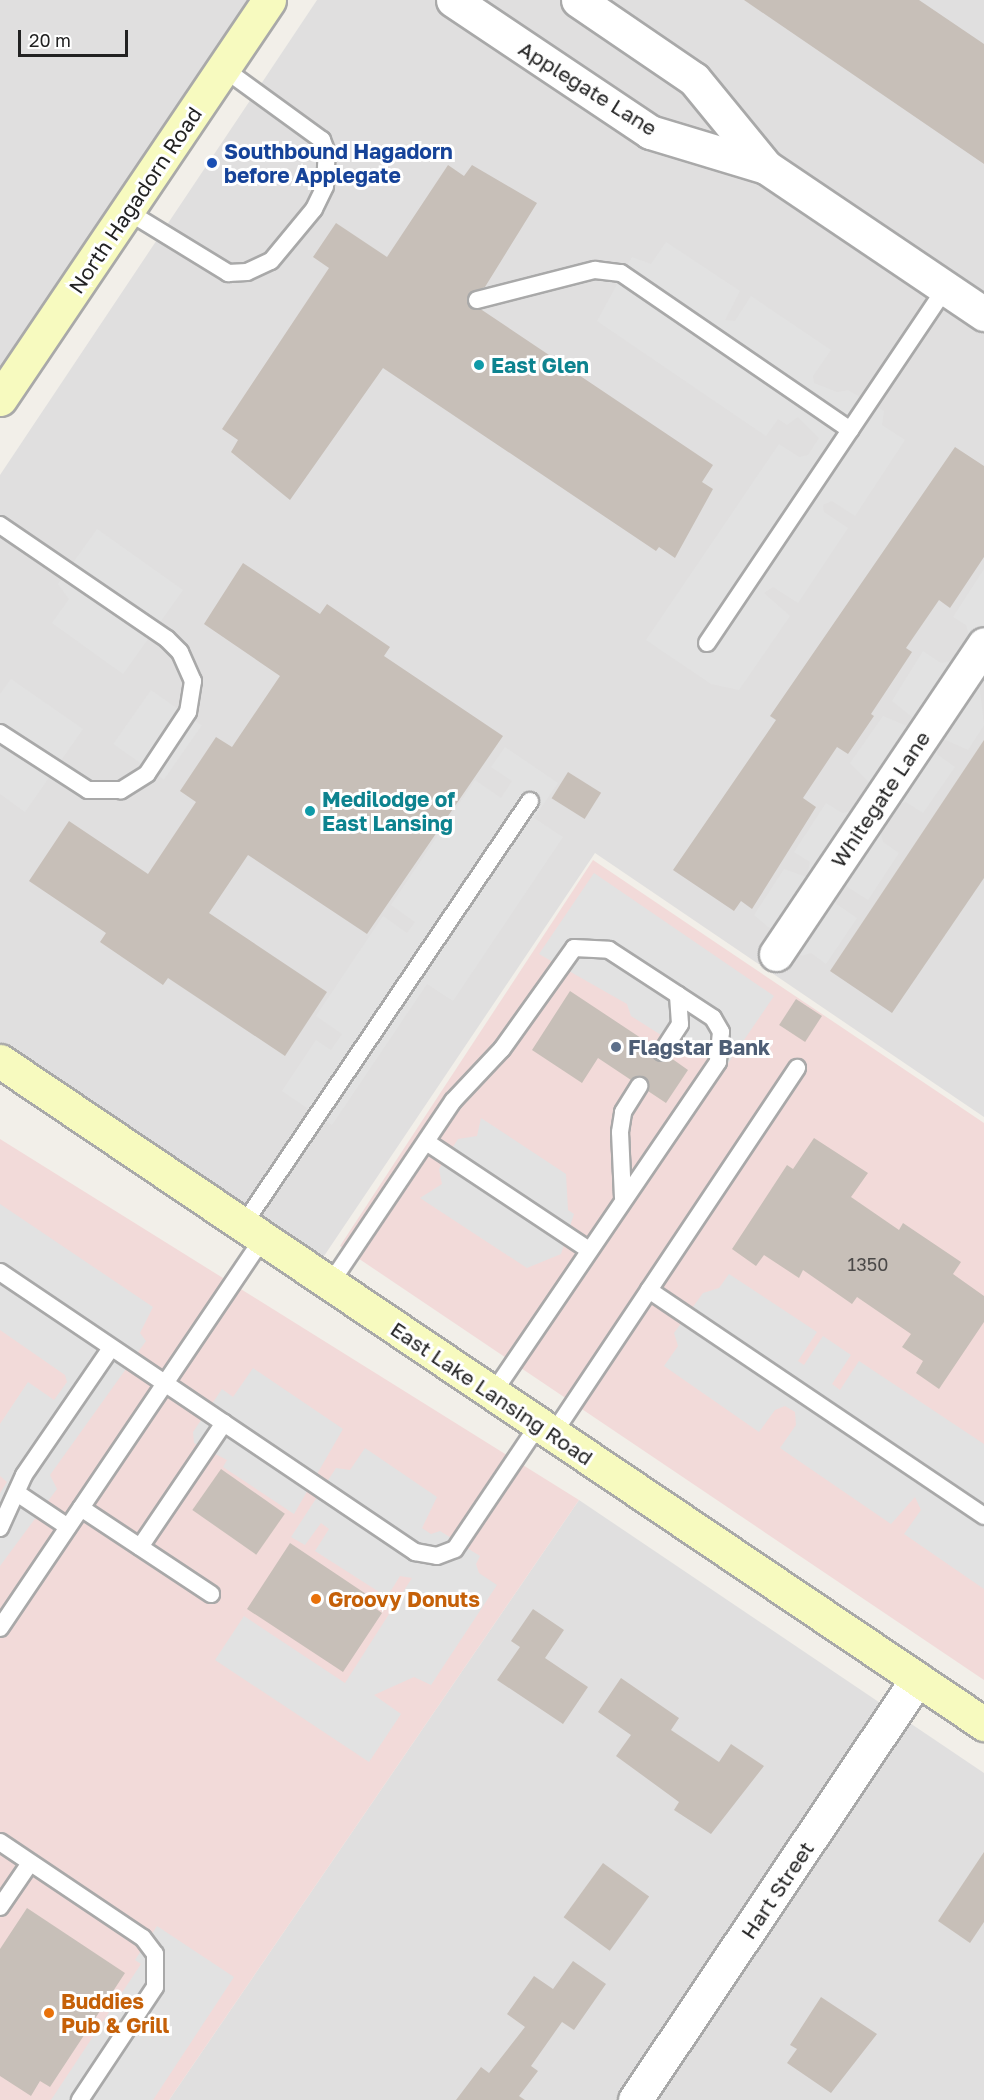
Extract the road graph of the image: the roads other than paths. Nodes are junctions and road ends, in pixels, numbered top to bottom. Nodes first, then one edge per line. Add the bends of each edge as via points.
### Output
1 (269, 0) edge
2 (453, 0) edge
3 (578, 0) edge
4 (223, 68) junction
5 (766, 167) junction
6 (128, 211) junction
7 (946, 288) junction
8 (477, 300) dead end
9 (984, 314) edge
10 (0, 399) edge
11 (850, 430) junction
12 (0, 525) edge
13 (707, 644) dead end
14 (984, 644) edge
15 (0, 733) edge
16 (530, 801) dead end
17 (776, 954) dead end
18 (678, 995) junction
19 (662, 1052) dead end
20 (0, 1061) edge
21 (797, 1068) dead end
22 (639, 1086) dead end
23 (428, 1143) junction
24 (623, 1198) junction
25 (253, 1231) junction
26 (590, 1250) junction
27 (0, 1272) edge
28 (330, 1284) junction
29 (649, 1290) junction
30 (111, 1347) junction
31 (165, 1382) junction
32 (493, 1394) junction
33 (224, 1423) junction
34 (546, 1429) junction
35 (17, 1493) junction
36 (81, 1508) junction
37 (984, 1516) edge
38 (68, 1527) junction
39 (0, 1528) edge
40 (140, 1547) junction
41 (211, 1594) dead end
42 (0, 1628) edge
43 (917, 1678) junction
44 (984, 1724) edge
45 (0, 1842) edge
46 (30, 1863) junction
47 (0, 1907) edge
48 (80, 2100) edge
49 (635, 2100) edge

1 - 4 main road, North Hagadorn Road
2 - 5 street, Applegate Lane via 650,132
3 - 5 street, Applegate Lane via 694,79
4 - 6 main road, North Hagadorn Road
4 - 6 lane via 322,140 327,153 325,186 314,209 271,261 247,273 228,273
5 - 7 street, Applegate Lane
6 - 10 main road, North Hagadorn Road
7 - 9 street, Applegate Lane
7 - 11 lane
8 - 11 lane via 596,270 621,273
11 - 13 lane
12 - 15 lane via 167,639 184,658 193,681 188,712 147,774 121,790 88,790
14 - 17 street, Whitegate Lane
16 - 25 lane
18 - 19 lane via 680,1024
18 - 23 lane via 609,950 574,948 502,1049 453,1101
18 - 24 lane via 712,1018 722,1032 718,1062
20 - 25 main road, East Lake Lansing Road
21 - 29 lane
22 - 24 lane via 623,1112 620,1132
23 - 26 lane
23 - 28 lane
24 - 26 lane
25 - 28 main road, East Lake Lansing Road
25 - 31 lane
26 - 32 lane
27 - 30 lane
28 - 32 main road, East Lake Lansing Road
29 - 34 lane
29 - 37 lane
30 - 31 lane
30 - 35 lane
31 - 33 lane
31 - 36 lane
32 - 34 main road, East Lake Lansing Road
33 - 34 lane via 415,1552 437,1556 455,1548
33 - 40 lane
34 - 43 main road, East Lake Lansing Road
35 - 38 lane
35 - 39 lane
36 - 38 lane
36 - 40 lane
38 - 42 lane
40 - 41 lane
43 - 44 main road, East Lake Lansing Road
43 - 49 street, Hart Street
45 - 46 lane
46 - 47 lane
46 - 48 lane via 143,1938 158,1971 155,1987

